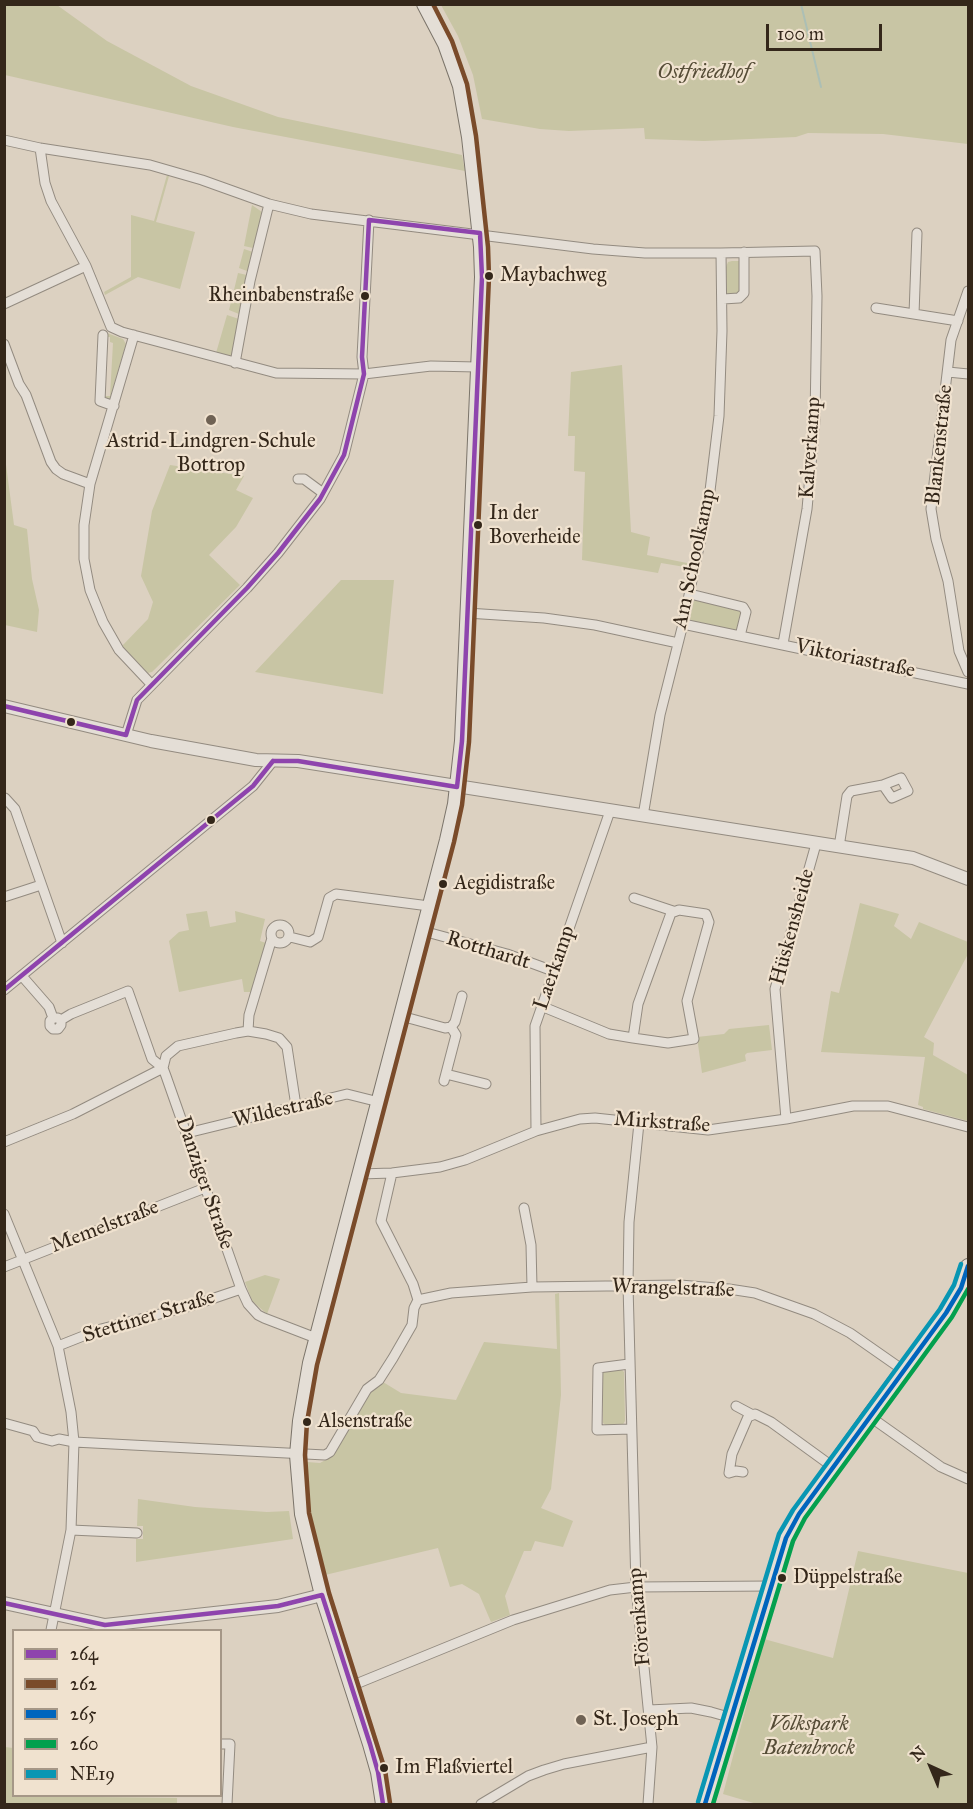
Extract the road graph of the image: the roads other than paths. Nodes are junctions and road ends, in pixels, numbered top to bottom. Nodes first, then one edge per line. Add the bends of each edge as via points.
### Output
1 (424, 4) edge
2 (4, 140) edge
3 (40, 148) junction
4 (268, 204) junction
5 (369, 220) junction
6 (480, 233) junction
7 (917, 233) dead end
8 (744, 252) junction
9 (721, 253) junction
10 (86, 267) junction
11 (969, 291) edge
12 (723, 299) junction
13 (4, 304) edge
14 (876, 308) dead end
15 (915, 314) junction
16 (958, 321) junction
17 (103, 334) dead end
18 (134, 335) junction
19 (4, 344) edge
20 (235, 363) junction
21 (477, 366) junction
22 (948, 372) junction
23 (364, 374) junction
24 (969, 374) edge
25 (114, 406) junction
26 (298, 479) dead end
27 (90, 484) junction
28 (323, 493) junction
29 (690, 594) junction
30 (467, 614) junction
31 (683, 624) junction
32 (740, 636) junction
33 (678, 643) junction
34 (783, 644) junction
35 (969, 672) edge
36 (151, 684) junction
37 (969, 684) edge
38 (4, 706) edge
39 (126, 735) junction
40 (273, 761) junction
41 (883, 785) dead end
42 (457, 787) junction
43 (5, 798) edge
44 (610, 811) junction
45 (643, 816) junction
46 (816, 844) junction
47 (839, 847) junction
48 (969, 879) edge
49 (40, 885) junction
50 (4, 897) edge
51 (634, 898) dead end
52 (429, 906) junction
53 (673, 910) junction
54 (423, 931) junction
55 (290, 937) junction
56 (272, 938) junction
57 (62, 943) junction
58 (553, 971) junction
59 (22, 976) junction
60 (4, 990) edge
61 (462, 996) dead end
62 (541, 1006) junction
63 (401, 1016) junction
64 (451, 1027) junction
65 (248, 1031) junction
66 (633, 1038) junction
67 (163, 1068) junction
68 (486, 1084) dead end
69 (379, 1102) junction
70 (296, 1106) junction
71 (786, 1119) junction
72 (639, 1123) junction
73 (969, 1127) edge
74 (536, 1131) junction
75 (187, 1133) junction
76 (4, 1142) edge
77 (392, 1173) junction
78 (360, 1174) junction
79 (205, 1188) junction
80 (524, 1208) dead end
81 (4, 1214) edge
82 (22, 1259) junction
83 (4, 1266) edge
84 (969, 1266) edge
85 (628, 1285) junction
86 (531, 1287) junction
87 (241, 1289) junction
88 (965, 1289) edge
89 (418, 1300) junction
90 (316, 1338) junction
91 (58, 1346) junction
92 (629, 1364) junction
93 (903, 1370) junction
94 (736, 1406) dead end
95 (751, 1414) junction
96 (869, 1416) junction
97 (4, 1424) edge
98 (631, 1429) junction
99 (74, 1442) junction
100 (297, 1455) junction
101 (833, 1467) junction
102 (743, 1472) dead end
103 (969, 1479) edge
104 (71, 1530) junction
105 (137, 1533) dead end
106 (771, 1586) junction
107 (636, 1587) junction
108 (322, 1595) junction
109 (4, 1603) edge
110 (54, 1615) junction
111 (51, 1629) edge
112 (351, 1686) junction
113 (649, 1709) junction
114 (732, 1718) junction
115 (222, 1744) edge
116 (652, 1747) junction
117 (226, 1804) edge
118 (383, 1804) edge
119 (481, 1804) edge
120 (648, 1804) edge
121 (705, 1804) edge

1 - 6 main road via 445,44 460,86
2 - 3 street
3 - 4 street via 150,165
3 - 10 street via 51,201
4 - 5 street via 311,214
4 - 20 street
5 - 6 street
5 - 23 street
6 - 9 street via 645,253
6 - 21 main road
7 - 15 street
8 - 9 street
8 - 12 street via 744,293 739,298
8 - 34 street, Kalverkamp via 815,251 815,420 807,509
9 - 12 street, Am Schoolkamp
10 - 13 street
10 - 18 street via 111,327
11 - 16 street, Blankenstraße
12 - 29 street, Am Schoolkamp via 719,416 709,499
14 - 15 street
15 - 16 street
16 - 22 street, Blankenstraße via 951,340
17 - 25 street via 100,401
18 - 20 street
18 - 25 street
19 - 27 street via 51,462 63,474
20 - 23 street via 276,373
21 - 23 street via 431,366
21 - 30 main road
22 - 24 street
22 - 35 street, Blankenstraße via 932,509 959,651
23 - 28 street via 344,455
25 - 27 street
26 - 28 street
27 - 36 street via 84,525 84,559 90,590 119,650
28 - 36 street via 278,553
29 - 31 street, Am Schoolkamp
29 - 32 street via 743,607 746,612
30 - 33 street via 595,625
30 - 42 main road
31 - 32 street, Viktoriastraße
31 - 33 street, Am Schoolkamp
32 - 34 street, Viktoriastraße
33 - 45 street, Am Schoolkamp via 660,716
34 - 37 street, Viktoriastraße
36 - 39 street via 134,707
38 - 39 street
39 - 40 street
40 - 42 street via 298,761
40 - 57 street via 253,786
41 - 47 street via 849,793
42 - 44 street
42 - 52 main road
43 - 49 street via 15,809
44 - 45 street
44 - 58 street, Laerkamp
45 - 46 street
46 - 47 street
46 - 71 street, Hüskensheide via 775,989
47 - 48 street via 913,858
49 - 50 street
49 - 57 street
51 - 53 street
52 - 54 main road
52 - 55 street via 336,894 328,902 318,937 310,942
53 - 66 street via 638,1004
53 - 66 street via 703,913 708,918 687,1001 694,1039 668,1043
54 - 58 street, Rotthardt
54 - 63 main road
55 - 56 street via 281,944
55 - 56 street via 287,927 280,924 273,928
56 - 65 street via 249,1015
57 - 59 street
58 - 62 street, Laerkamp
59 - 60 street
59 - 67 street, Danziger Straße via 57,1019 129,992 152,1059
61 - 64 street
62 - 66 street via 609,1034
62 - 74 street, Laerkamp via 535,1026
63 - 64 street
63 - 69 main road
64 - 68 street via 456,1035 445,1077
65 - 67 street via 178,1046 166,1056
65 - 70 street via 279,1038 287,1047
67 - 75 street, Danziger Straße
67 - 76 street via 73,1114
69 - 70 street, Wildestraße via 347,1094
69 - 78 main road
70 - 75 street, Wildestraße
71 - 72 street, Mirkstraße via 708,1130
71 - 73 street, Mirkstraße via 853,1106 888,1106
72 - 74 street, Mirkstraße via 580,1119
72 - 85 street, Förenkamp via 629,1222
74 - 77 street, Mirkstraße via 458,1162
75 - 79 street, Danziger Straße
77 - 78 street, Mirkstraße
77 - 89 street via 381,1221
78 - 90 main road
79 - 82 street, Memelstraße
79 - 87 street, Danziger Straße
80 - 86 street via 531,1245
81 - 82 street
82 - 83 street, Memelstraße
82 - 91 street
84 - 88 main road
85 - 86 street, Wrangelstraße
85 - 92 street, Förenkamp
85 - 93 street, Wrangelstraße via 704,1286 754,1293 794,1305 850,1333
86 - 89 street, Wrangelstraße via 451,1293
87 - 90 street, Danziger Straße via 258,1315
87 - 91 street, Stettiner Straße via 100,1329
88 - 93 main road
89 - 100 street via 412,1325 379,1380 367,1389 330,1452 320,1456
90 - 100 main road
91 - 99 street
92 - 98 street, Förenkamp
92 - 98 street via 598,1368 597,1430
93 - 96 main road
94 - 95 street
95 - 101 street via 765,1418
95 - 102 street via 732,1454 729,1473
96 - 101 main road
96 - 103 street via 941,1467
97 - 99 street via 33,1431 37,1437 52,1441
98 - 107 street, Förenkamp
99 - 100 street
99 - 104 street
100 - 108 main road via 302,1514
101 - 106 main road via 786,1538
104 - 105 street
104 - 110 street
106 - 107 street
106 - 114 main road
107 - 112 street via 610,1590 513,1620
107 - 113 street, Förenkamp
108 - 110 street via 278,1606 133,1623 105,1624
108 - 112 main road
109 - 110 street
110 - 111 street
112 - 118 main road via 378,1772
113 - 114 street via 691,1708
113 - 116 street, Förenkamp
114 - 121 main road
115 - 117 street via 230,1744
116 - 119 street via 544,1770
116 - 120 street, Förenkamp

